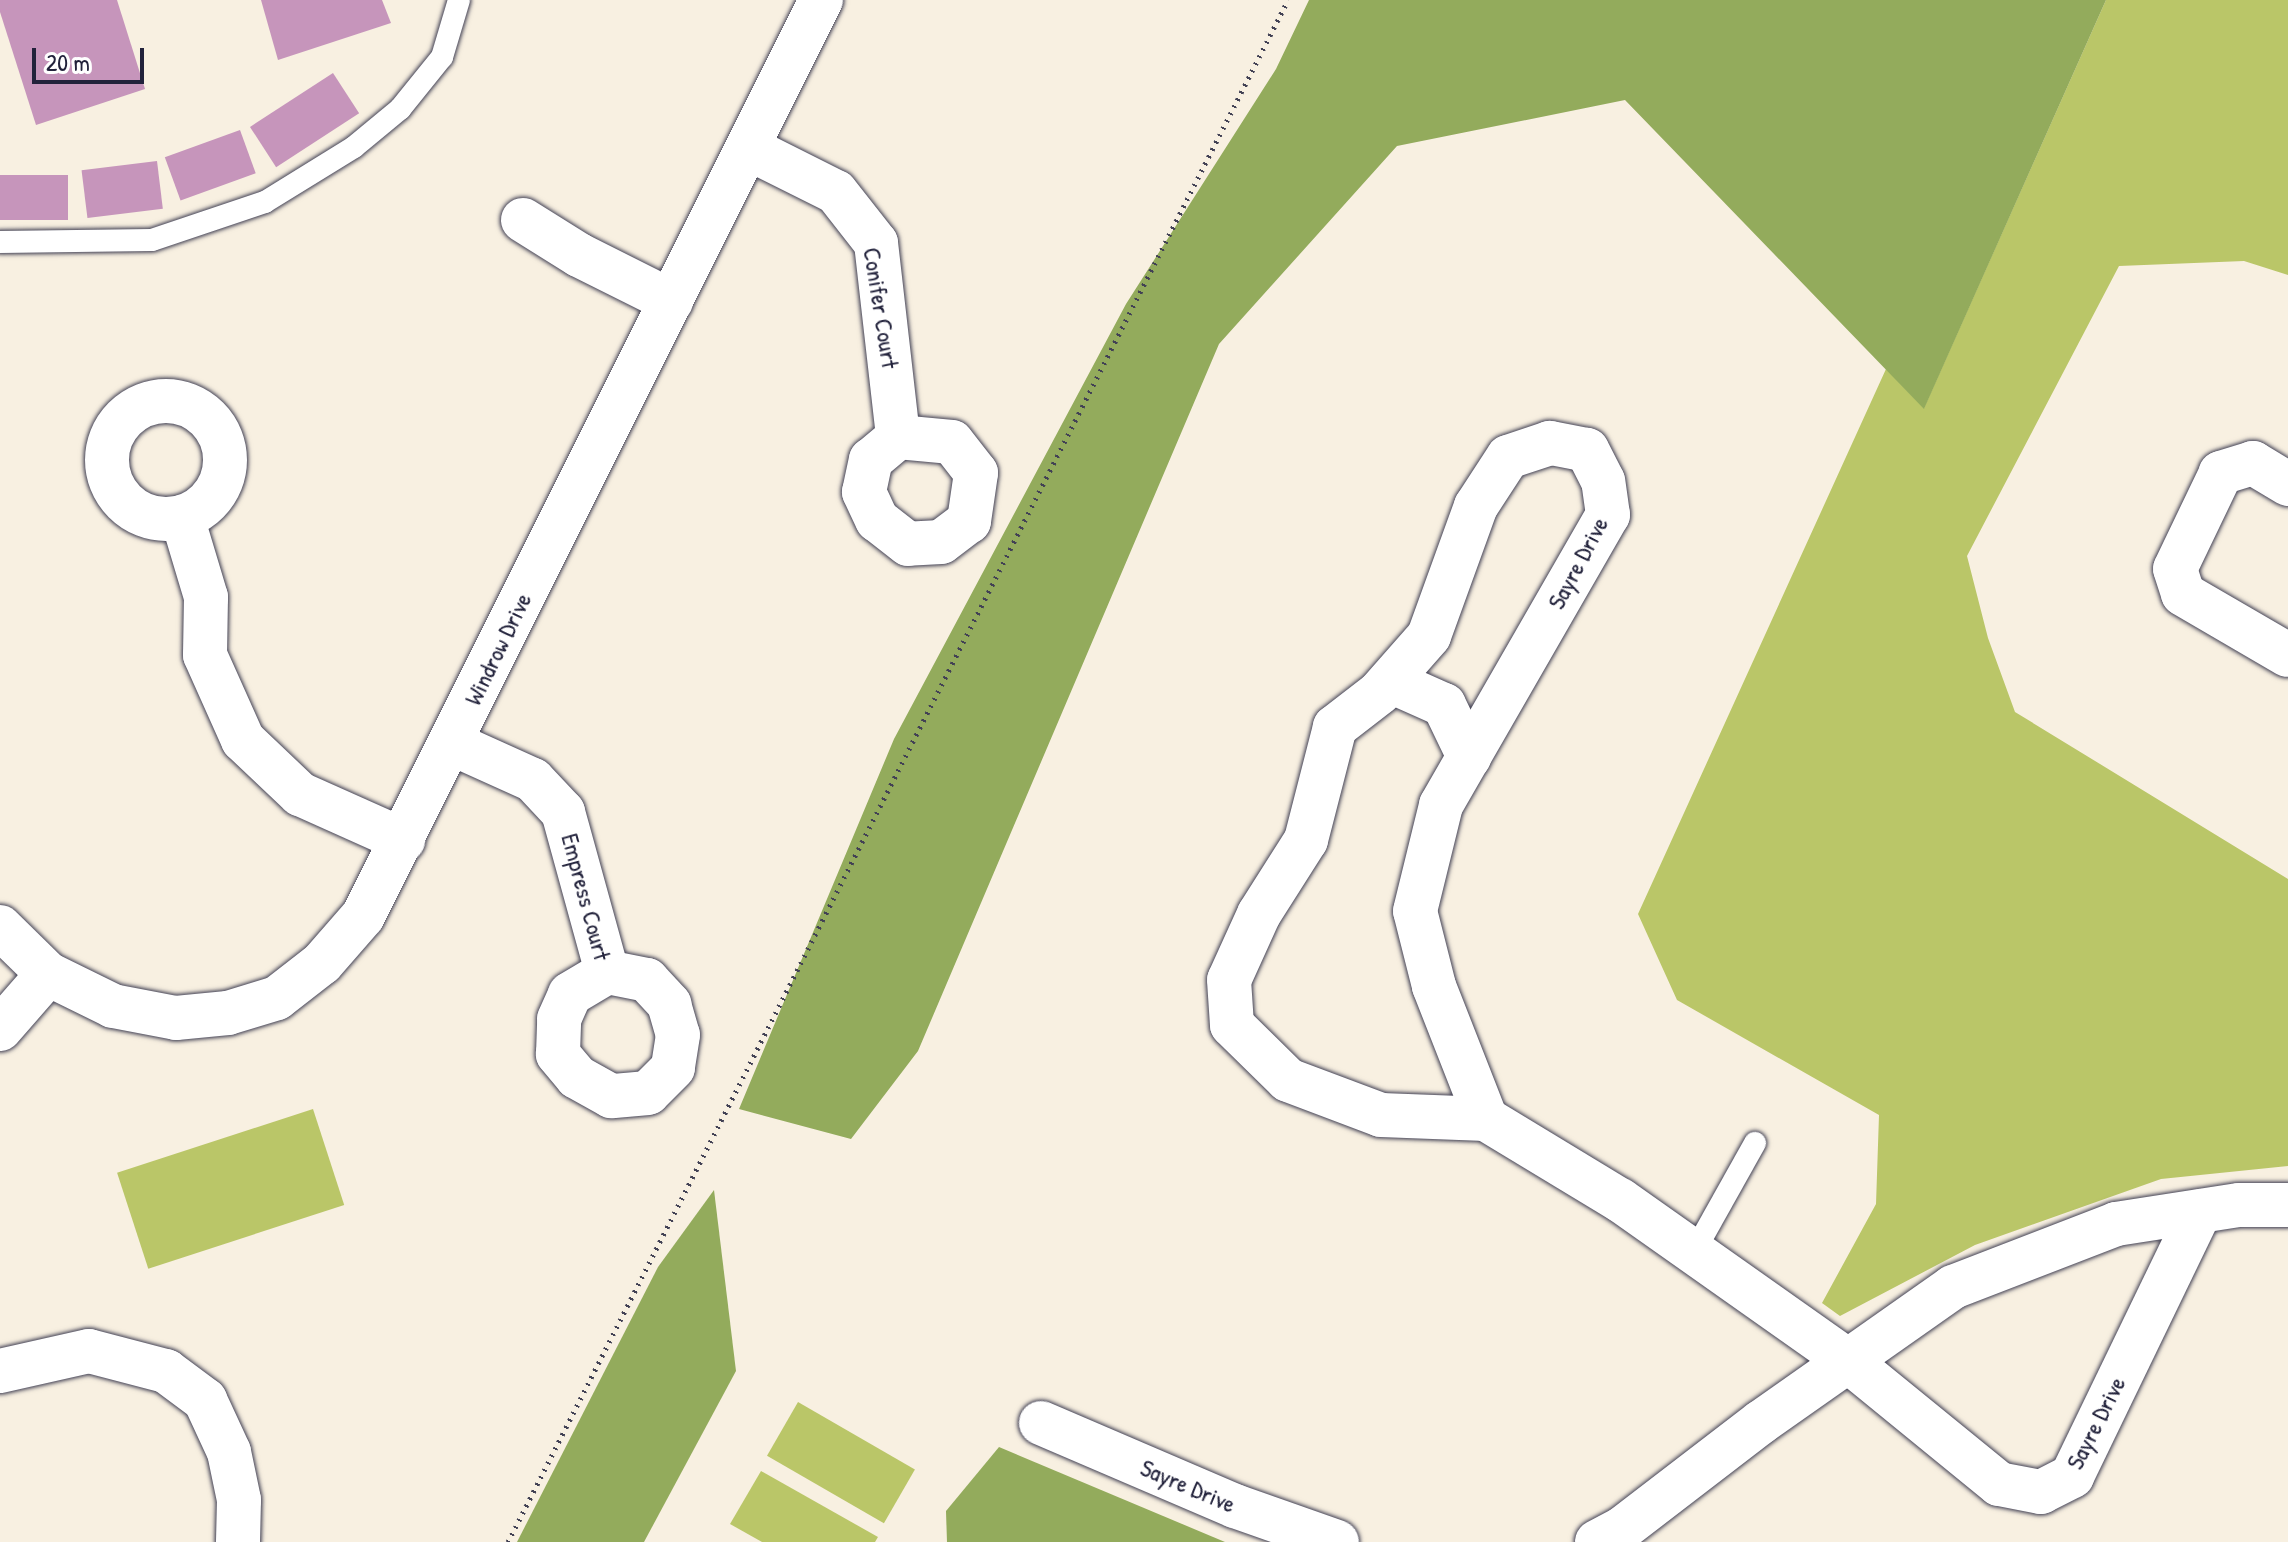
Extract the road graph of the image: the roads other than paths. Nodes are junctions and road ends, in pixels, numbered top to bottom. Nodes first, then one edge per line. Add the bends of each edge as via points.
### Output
1 (459, 0) edge
2 (821, 0) edge
3 (748, 148) junction
4 (523, 220) dead end
5 (0, 242) edge
6 (671, 301) junction
7 (898, 437) dead end
8 (2288, 484) edge
9 (182, 517) dead end
10 (2288, 655) edge
11 (1390, 681) junction
12 (451, 743) junction
13 (1469, 757) junction
14 (403, 840) junction
15 (0, 927) edge
16 (607, 972) dead end
17 (48, 974) junction
18 (0, 1029) edge
19 (1486, 1119) junction
20 (1755, 1143) dead end
21 (2288, 1205) edge
22 (2200, 1211) junction
23 (1694, 1252) junction
24 (1847, 1360) junction
25 (0, 1371) edge
26 (1041, 1423) dead end
27 (238, 1542) edge
28 (1337, 1542) edge
29 (1597, 1542) edge

1 - 5 lane via 442,57 400,109 354,147 265,202 152,240
2 - 3 street, Windrow Drive
3 - 6 street, Windrow Drive
3 - 7 street, Conifer Court via 836,192 876,243
4 - 6 street
6 - 12 street, Windrow Drive
8 - 10 street via 2253,463 2221,473 2175,569 2183,594
9 - 14 street via 206,597 205,655 243,740 300,794
11 - 13 street via 1444,705
11 - 13 street, Sayre Drive via 1429,636 1476,506 1508,457 1550,443 1587,450 1603,481 1608,515
11 - 19 street, Sayre Drive via 1335,727 1306,840 1259,914 1229,980 1232,1025 1288,1080 1381,1115
12 - 14 street, Windrow Drive
12 - 16 street, Empress Court via 533,780 563,812
13 - 19 street, Sayre Drive via 1441,805 1415,911 1434,986
14 - 17 street, Windrow Drive via 363,916 322,963 277,998 228,1013 176,1018 113,1006
15 - 17 street, Windrow Drive
17 - 18 street
19 - 23 street, Sayre Drive
20 - 23 lane
21 - 22 street
22 - 24 street via 2116,1224 1953,1287
22 - 24 street, Sayre Drive via 2072,1476 2041,1492 1999,1484
23 - 24 street, Sayre Drive
24 - 29 street
25 - 27 street via 89,1351 176,1378 205,1400 229,1452 239,1500
26 - 28 street, Sayre Drive via 1235,1506

